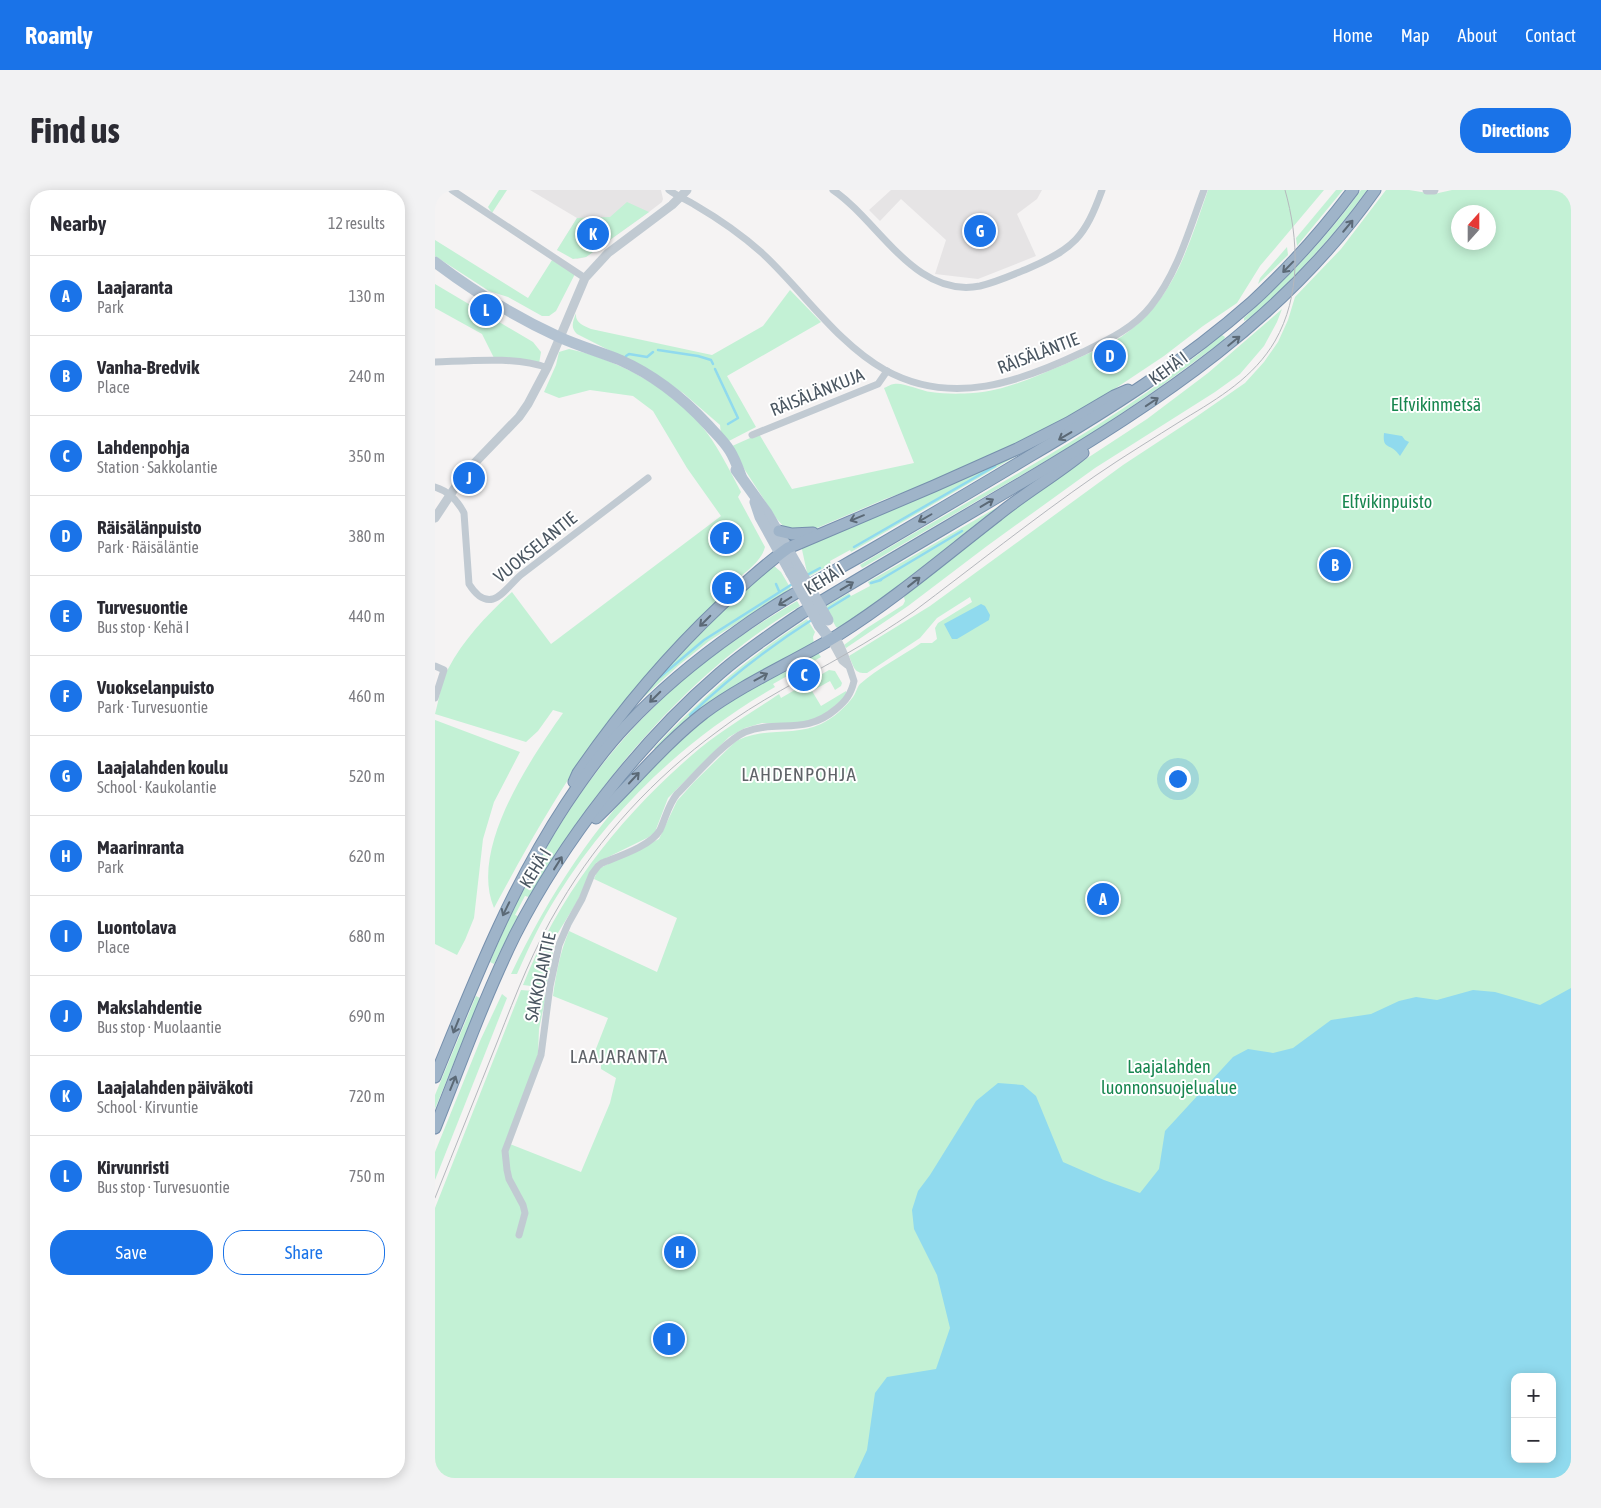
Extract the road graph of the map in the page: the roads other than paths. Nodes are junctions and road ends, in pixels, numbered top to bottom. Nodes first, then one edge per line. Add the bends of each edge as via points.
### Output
1 (451, 190) edge
2 (669, 190) edge
3 (833, 190) edge
4 (1102, 190) edge
5 (1204, 190) edge
6 (1353, 190) edge
7 (1375, 190) edge
8 (1427, 190) edge
9 (1434, 190) edge
10 (684, 193) edge
11 (435, 262) edge
12 (585, 278) junction
13 (560, 337) junction
14 (435, 362) edge
15 (547, 368) junction
16 (887, 371) junction
17 (1150, 381) junction
18 (1111, 429) junction
19 (752, 435) dead end
20 (648, 478) dead end
21 (435, 487) edge
22 (752, 493) junction
23 (450, 494) junction
24 (435, 518) edge
25 (827, 530) junction
26 (779, 531) junction
27 (784, 551) junction
28 (833, 637) junction
29 (435, 666) edge
30 (435, 698) edge
31 (555, 821) junction
32 (575, 837) junction
33 (435, 1077) edge
34 (435, 1128) edge
35 (519, 1234) dead end

1 - 12 street
2 - 10 street, RÄISÄLÄNTIE
3 - 4 street via 919,271 946,284 972,287 1047,261 1073,244 1089,224
5 - 16 street, RÄISÄLÄNTIE via 1179,260 1162,291 1135,322 1110,339 1045,370 982,388 944,388
6 -> 17 highway, KEHÄ I via 1305,248 1251,302
18 -> 7 highway, KEHÄ I via 1196,371 1259,319 1320,259
8 - 9 street
10 - 12 street via 608,253
10 - 16 street, RÄISÄLÄNTIE via 762,253 853,346
11 - 13 main road via 493,301
12 - 13 street
13 - 15 street
13 - 22 main road via 649,375 686,403 722,439
14 - 15 street via 531,362
15 - 23 street via 519,417
16 - 19 street, RÄISÄLÄNKUJA via 878,384
17 -> 25 highway via 1114,396 1017,448
17 -> 31 highway, KEHÄ I via 1100,415 737,631 670,682 623,729 584,777
28 -> 18 highway via 903,591 1009,506 1065,468
32 -> 18 highway, KEHÄ I via 600,802 691,699 760,642 855,580
20 - 23 street, VUOKSELANTIE via 491,600 481,598 469,584 464,513
21 - 23 street
22 - 26 main road
22 - 27 main road via 760,517
23 - 24 street
25 - 26 highway via 792,534
25 - 27 highway
26 - 27 main road
27 - 28 main road, bridge
27 -> 31 highway via 705,620 642,687 578,773
32 -> 28 highway via 655,756 704,714 729,695
28 - 35 street, SAKKOLANTIE via 841,661 847,665 854,681 848,698 822,720 802,726 759,728 733,738 677,794 654,838 598,866 591,874 559,945 541,1055 505,1152 507,1170 525,1213
29 - 30 street via 444,670
31 -> 33 highway, KEHÄ I via 514,892
34 -> 32 highway, KEHÄ I via 501,966 532,905

